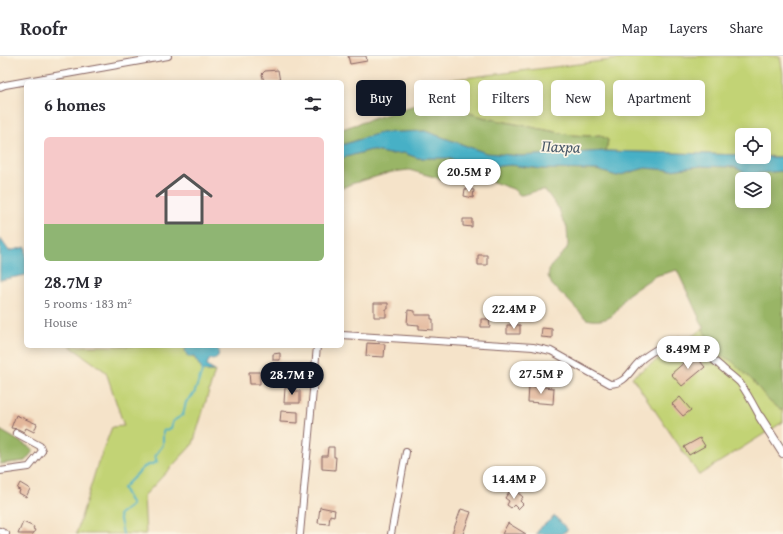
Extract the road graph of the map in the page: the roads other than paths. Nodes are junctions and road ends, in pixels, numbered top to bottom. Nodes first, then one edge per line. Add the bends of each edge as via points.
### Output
1 (168, 56) edge
2 (33, 80) edge
3 (24, 82) edge
4 (0, 87) edge
5 (344, 335) edge
6 (317, 348) edge
7 (760, 417) joint
8 (16, 433) dead end
9 (406, 452) dead end
10 (783, 453) edge
11 (0, 471) edge
12 (0, 531) edge
13 (6, 534) edge
14 (300, 534) edge
15 (391, 534) edge

1 - 2 street
3 - 4 street
5 - 7 street via 533,347 550,352 610,384 617,384 627,377 640,360 665,346 675,341 689,343 739,382
6 - 14 street
7 - 10 street
8 - 11 street via 40,446 42,451 29,467
9 - 15 street
12 - 13 street

